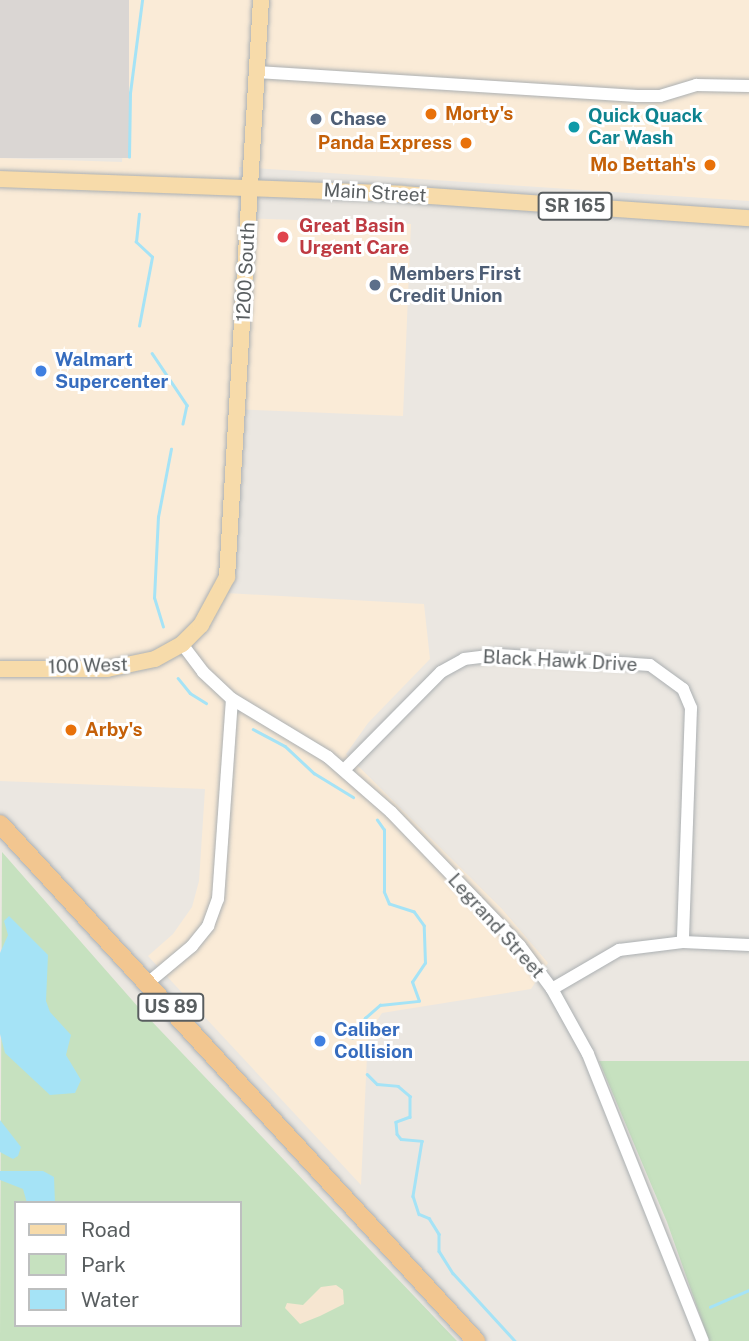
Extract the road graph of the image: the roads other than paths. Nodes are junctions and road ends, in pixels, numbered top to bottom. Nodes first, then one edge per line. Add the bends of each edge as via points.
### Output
1 (261, 0) edge
2 (257, 72) junction
3 (749, 86) edge
4 (0, 179) edge
5 (250, 187) junction
6 (749, 218) edge
7 (231, 545) joint
8 (182, 644) junction
9 (0, 669) edge
10 (232, 699) junction
11 (344, 771) junction
12 (0, 824) edge
13 (683, 942) junction
14 (749, 945) edge
15 (149, 982) junction
16 (552, 989) junction
17 (476, 1341) edge
18 (703, 1341) edge

1 - 2 main road, 1200 South
2 - 3 street via 637,96 660,96 696,85
2 - 5 main road, 1200 South
4 - 5 main road, Main Street / SR 165
5 - 6 main road, Main Street / SR 165
5 - 7 main road, 1200 South
7 - 8 main road, 100 West via 227,577 216,605
8 - 9 main road, 100 West via 129,667
8 - 10 street, Legrand Street
10 - 11 street, Legrand Street
10 - 15 street via 218,899 208,926 192,946
11 - 13 street, Black Hawk Drive via 441,672 464,659 499,655 650,665 683,689 691,708
11 - 16 street, Legrand Street via 391,812 512,938
12 - 15 highway, US 89
13 - 14 street
13 - 16 street via 619,950
15 - 17 highway, US 89
16 - 18 street, Legrand Street via 588,1054 623,1135

